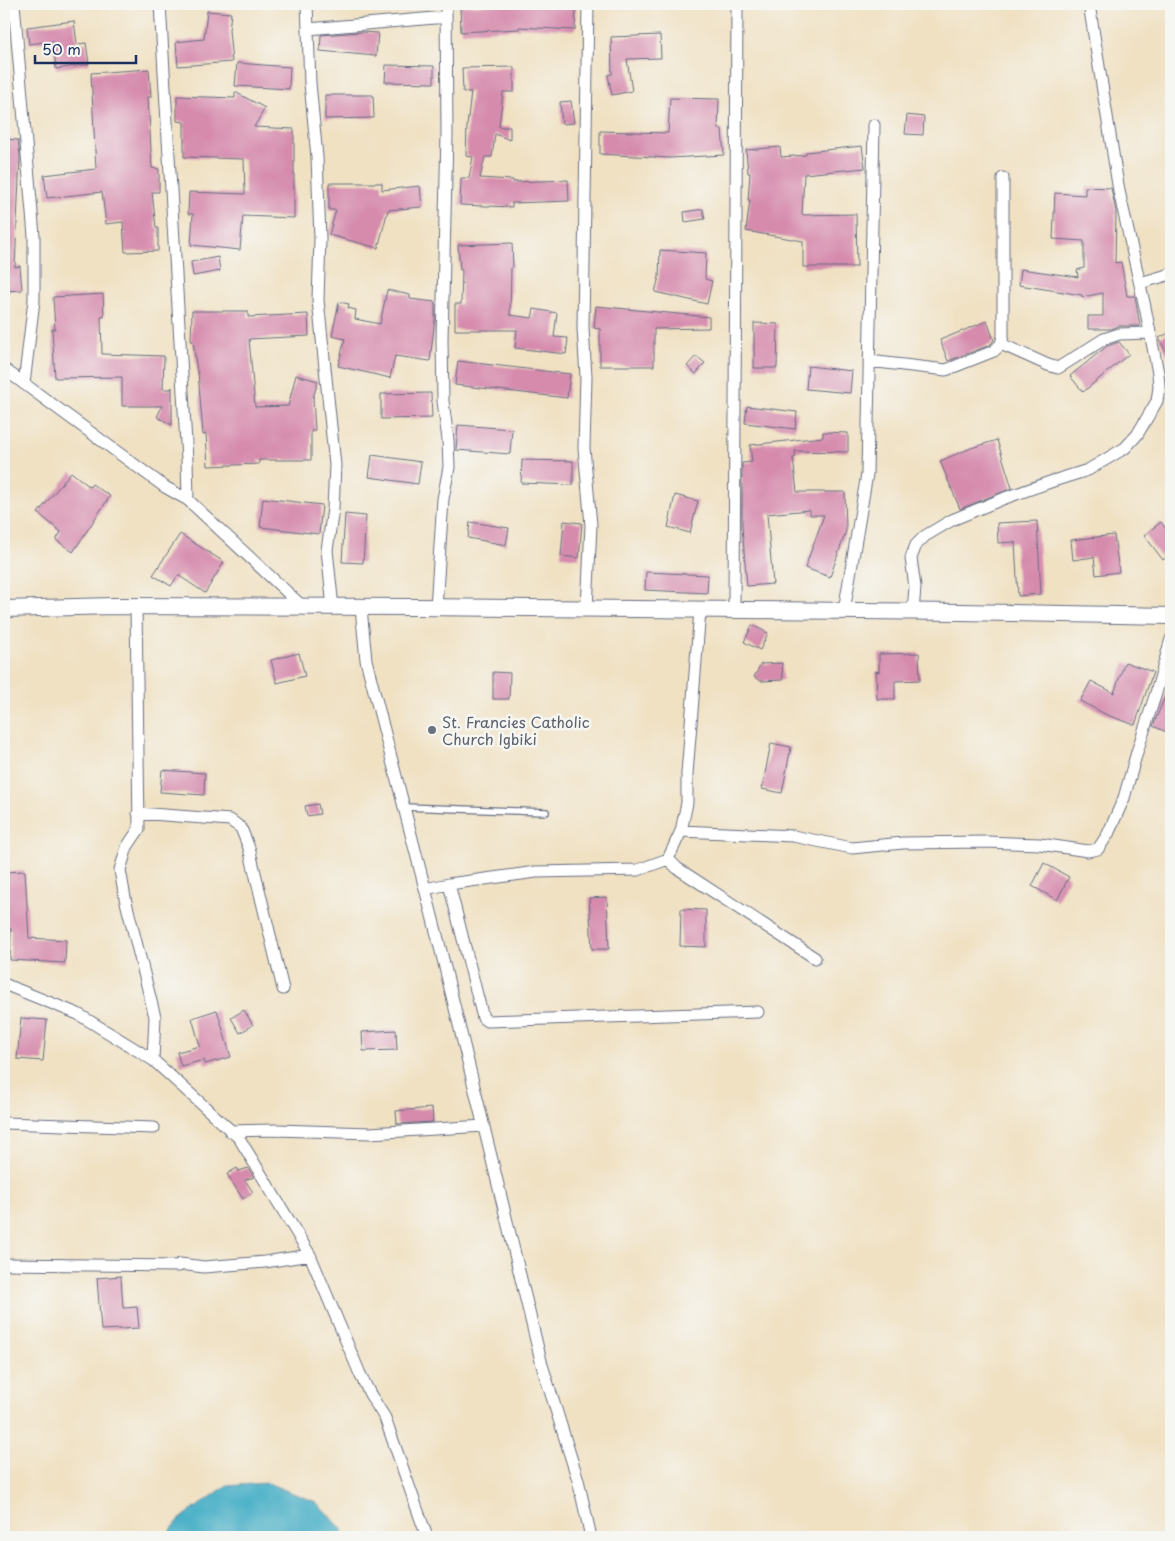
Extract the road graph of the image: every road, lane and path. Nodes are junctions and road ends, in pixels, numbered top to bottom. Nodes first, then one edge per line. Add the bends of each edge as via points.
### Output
1 (14, 4) edge
2 (160, 4) edge
3 (307, 4) edge
4 (446, 4) edge
5 (588, 4) edge
6 (737, 4) edge
7 (1089, 4) edge
8 (446, 17) junction
9 (308, 29) junction
10 (4, 40) edge
11 (16, 40) junction
12 (874, 126) dead end
13 (1003, 178) dead end
14 (1171, 274) edge
15 (1140, 283) junction
16 (1150, 333) junction
17 (1002, 344) junction
18 (869, 361) junction
19 (4, 369) edge
20 (24, 384) junction
21 (1165, 386) edge
22 (188, 500) junction
23 (136, 606) junction
24 (303, 607) junction
25 (333, 608) junction
26 (361, 608) junction
27 (436, 608) junction
28 (4, 609) edge
29 (587, 609) junction
30 (700, 610) junction
31 (734, 610) junction
32 (844, 611) junction
33 (1171, 611) edge
34 (913, 612) junction
35 (1171, 616) edge
36 (1146, 617) junction
37 (1171, 624) edge
38 (1171, 639) edge
39 (404, 807) junction
40 (546, 812) dead end
41 (138, 813) junction
42 (681, 831) junction
43 (668, 859) junction
44 (449, 884) junction
45 (425, 889) junction
46 (815, 958) dead end
47 (4, 984) edge
48 (284, 989) dead end
49 (758, 1012) dead end
50 (153, 1060) junction
51 (4, 1122) edge
52 (484, 1126) junction
53 (154, 1128) dead end
54 (230, 1131) junction
55 (310, 1255) junction
56 (4, 1264) edge
57 (428, 1537) edge
58 (591, 1537) edge

1 - 11 street
2 - 22 street
3 - 9 street
4 - 8 street
5 - 29 street via 583,328 586,377 584,448 591,525
6 - 31 street
7 - 15 street via 1118,191
8 - 9 street
8 - 27 street via 442,340 449,467 443,499
9 - 25 street via 317,157 318,300 335,465 327,550
10 - 11 street
11 - 20 street via 34,236 34,300
12 - 18 street
13 - 17 street
14 - 15 street
15 - 16 street
16 - 17 street via 1119,334 1104,339 1058,368
16 - 21 street
17 - 18 street via 994,351 946,370
18 - 32 street via 867,474
19 - 20 street
20 - 22 street via 165,488
21 - 34 street via 1137,435 1109,458 1088,470 952,520 925,536 911,558 915,587
22 - 24 street
23 - 24 street
23 - 28 street
23 - 41 street
24 - 25 street
25 - 26 street
26 - 27 street
26 - 39 street via 366,660
27 - 29 street
29 - 30 street
30 - 31 street
30 - 42 street via 687,803
31 - 32 street
32 - 34 street
33 - 36 street
34 - 36 street
35 - 36 street
36 - 37 street
38 - 42 street via 1124,798 1098,849 1088,851 1040,844 986,842 903,843 852,848 793,836
39 - 40 lane
39 - 45 street
41 - 48 street via 230,820 240,828
41 - 50 street via 139,829 127,847 120,870 155,1017
42 - 43 street
43 - 44 street via 638,870 536,872
43 - 46 street
44 - 45 street
44 - 49 street via 483,1018 487,1021
45 - 52 street
47 - 50 street via 78,1014
50 - 54 street
51 - 53 street
52 - 54 street via 370,1133
52 - 58 street via 542,1365 578,1480
54 - 55 street via 239,1138
55 - 56 street via 204,1267 180,1264 166,1267
55 - 57 street via 360,1374 385,1418

